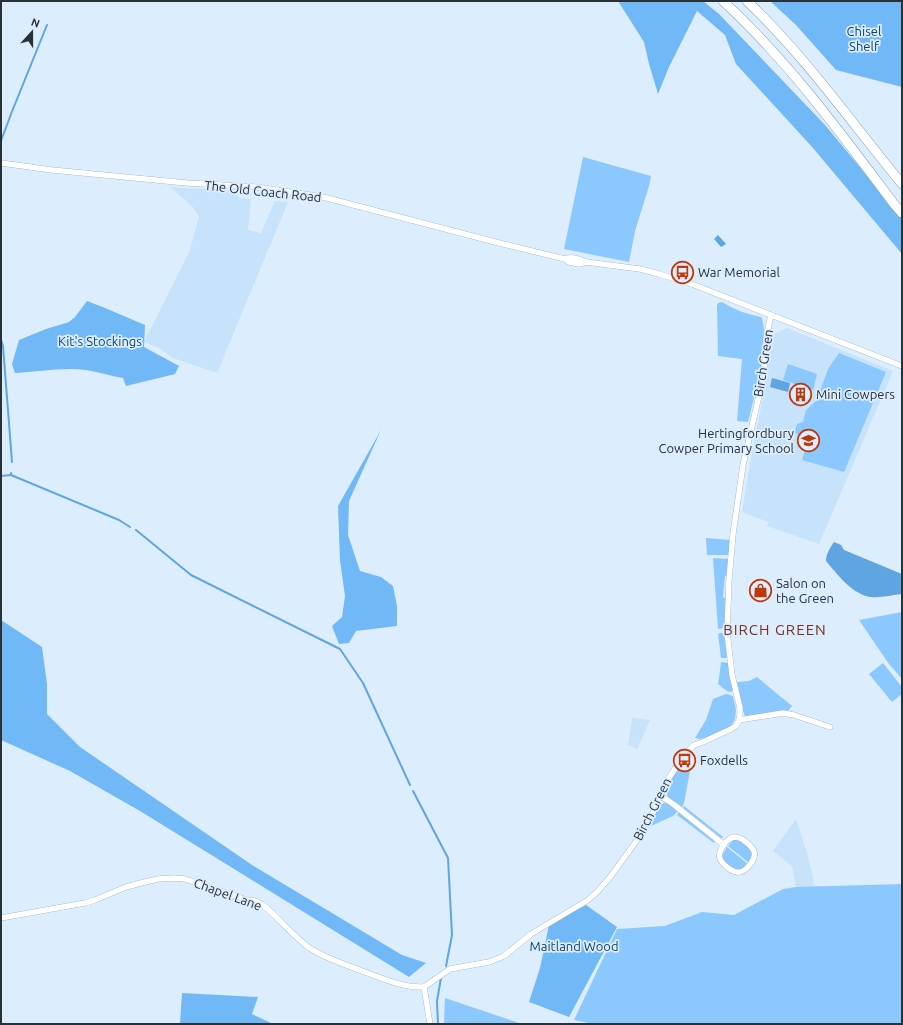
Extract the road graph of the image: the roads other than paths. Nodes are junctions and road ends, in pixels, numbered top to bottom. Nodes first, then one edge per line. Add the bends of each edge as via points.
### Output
1 (723, 1) edge
2 (747, 1) edge
3 (1, 163) edge
4 (902, 184) edge
5 (902, 213) edge
6 (771, 315) junction
7 (902, 366) edge
8 (739, 720) junction
9 (830, 727) dead end
10 (659, 796) junction
11 (724, 844) junction
12 (1, 918) edge
13 (424, 988) junction
14 (430, 1024) edge

1 - 5 highway via 796,77
2 - 4 highway via 792,48
3 - 6 street, The Old Coach Road via 187,183 256,187 323,197 565,259 580,259 666,275
6 - 7 street, The Old Coach Road
6 - 8 street, Birch Green via 764,374 743,465 729,579 727,632 732,675 740,708
8 - 9 street via 783,713
8 - 10 street, Birch Green via 731,729 694,745 676,766
10 - 11 street
10 - 13 street, Birch Green via 640,836 598,892 583,904 531,934 504,956 489,962 450,969
11 - 11 street via 731,838 740,837 753,847 754,859 747,869 736,872 724,865 720,859
12 - 13 street, Chapel Lane via 95,900 126,887 158,879 185,879 263,905 308,947 321,954 410,987
13 - 14 street

